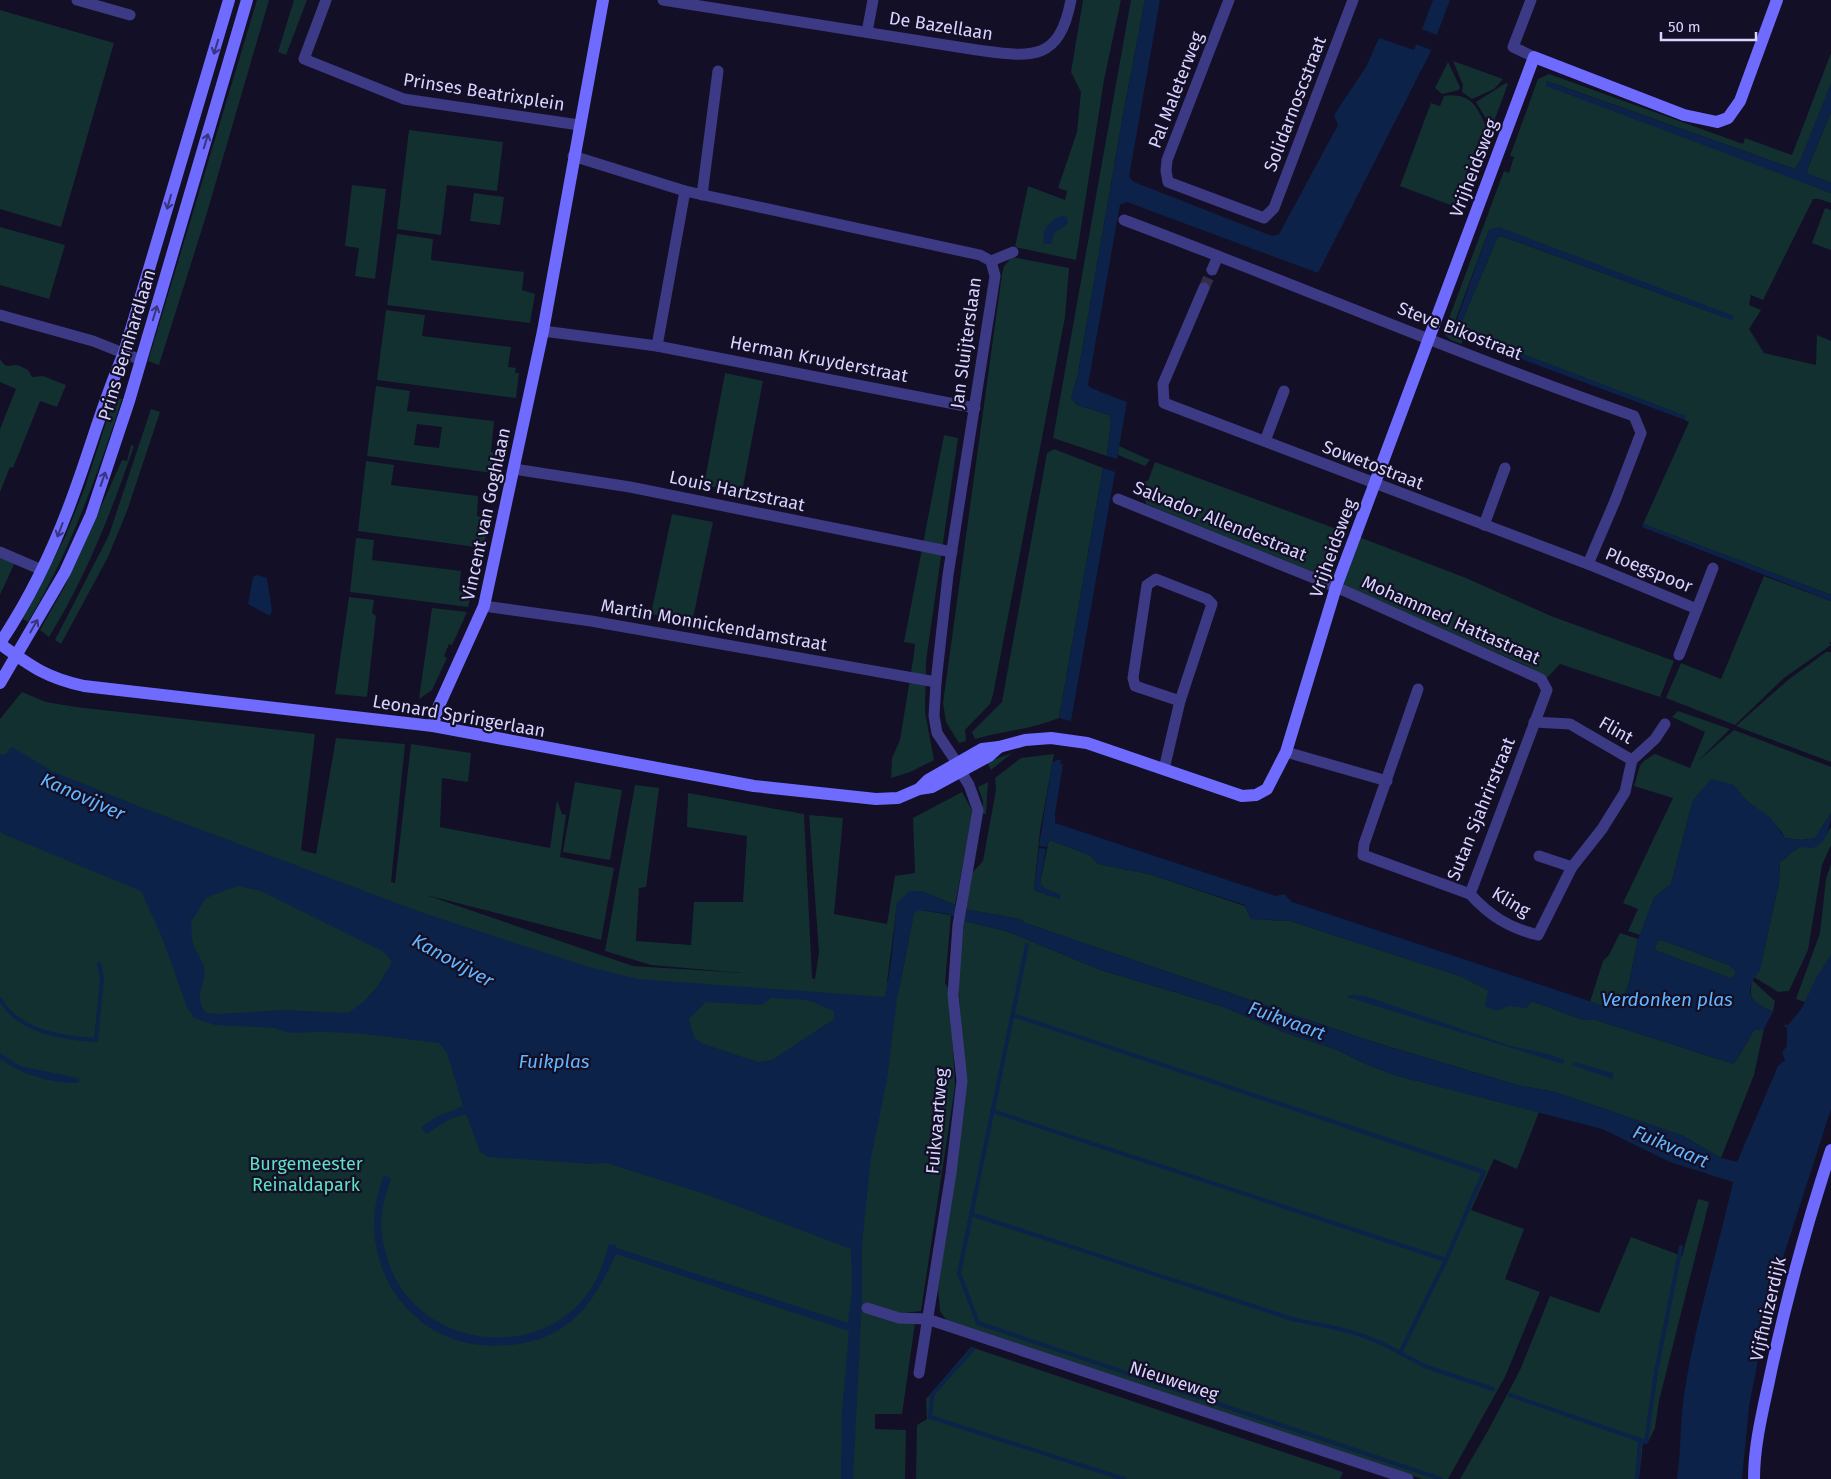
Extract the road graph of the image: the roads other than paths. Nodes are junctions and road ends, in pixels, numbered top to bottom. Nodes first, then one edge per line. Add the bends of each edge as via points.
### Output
1 (77, 0) edge
2 (230, 0) edge
3 (247, 0) edge
4 (326, 0) edge
5 (603, 0) edge
6 (663, 0) edge
7 (873, 0) edge
8 (1071, 0) edge
9 (1229, 0) edge
10 (1353, 0) edge
11 (1531, 0) edge
12 (1777, 0) edge
13 (685, 1) edge
14 (130, 15) dead end
15 (867, 32) junction
16 (1534, 57) junction
17 (718, 71) dead end
18 (579, 125) junction
19 (574, 156) junction
20 (685, 191) junction
21 (702, 195) junction
22 (1264, 218) joint
23 (1124, 220) dead end
24 (1014, 252) dead end
25 (1218, 256) junction
26 (991, 260) junction
27 (1212, 270) tunnel mouth
28 (1204, 288) tunnel mouth
29 (0, 315) edge
30 (543, 331) junction
31 (1428, 338) junction
32 (657, 346) junction
33 (124, 353) junction
34 (141, 360) junction
35 (1284, 391) dead end
36 (975, 408) junction
37 (1264, 441) junction
38 (1505, 468) dead end
39 (514, 469) junction
40 (1374, 484) junction
41 (1118, 499) dead end
42 (1484, 525) junction
43 (0, 552) edge
44 (952, 552) junction
45 (1588, 564) junction
46 (1713, 568) dead end
47 (42, 570) junction
48 (1336, 587) junction
49 (484, 606) junction
50 (1697, 609) junction
51 (0, 644) edge
52 (17, 656) junction
53 (1679, 656) dead end
54 (936, 682) junction
55 (0, 683) edge
56 (1418, 689) dead end
57 (1546, 690) joint
58 (1180, 701) junction
59 (1534, 722) junction
60 (1665, 724) dead end
61 (433, 726) junction
62 (1286, 752) junction
63 (1632, 760) junction
64 (959, 767) junction
65 (1164, 770) junction
66 (1387, 781) junction
67 (1540, 856) dead end
68 (1572, 867) junction
69 (1470, 894) junction
70 (1831, 1150) edge
71 (867, 1308) dead end
72 (927, 1319) junction
73 (919, 1373) dead end
74 (1408, 1479) edge
75 (1754, 1479) edge

1 - 14 street
2 -> 33 street, Prins Bernhardlaan
34 -> 3 street, Prins Bernhardlaan
4 - 18 street, Prinses Beatrixplein via 304,59 404,99
5 - 18 street, Prinses Beatrixplein
6 - 13 street
7 - 15 street
8 - 15 street, De Bazellaan via 1066,26 1056,42 1040,53 1027,55 977,50
9 - 22 street, Pal Maleterweg via 1167,160 1166,171 1168,182
10 - 22 street, Solidarnoscstraat via 1274,208
11 - 16 street via 1513,47
12 - 16 street via 1740,101 1728,118 1717,122 1684,115
13 - 15 street, De Bazellaan
16 - 31 street, Vrijheidsweg
17 - 21 street
18 - 19 street, Prinses Beatrixplein
19 - 20 street, Jan Sluijterslaan
19 - 30 street, Vincent van Goghlaan
20 - 21 street, Jan Sluijterslaan
20 - 32 street
21 - 26 street, Jan Sluijterslaan
23 - 25 street, Steve Bikostraat
24 - 26 street
25 - 27 street
25 - 31 street, Steve Bikostraat
26 - 36 street, Jan Sluijterslaan via 995,276
28 - 37 street, Sowetostraat via 1163,384 1164,403
29 - 33 street
30 - 32 street
30 - 39 street, Vincent van Goghlaan
31 - 40 street, Vrijheidsweg
31 - 45 street, Steve Bikostraat via 1634,416 1641,433
32 - 36 street, Herman Kruyderstraat
33 - 34 street
33 -> 47 street, Prins Bernhardlaan via 74,493
52 -> 34 street, Prins Bernhardlaan via 65,572 91,515
35 - 37 street
36 - 44 street, Jan Sluijterslaan
37 - 40 street, Sowetostraat
38 - 42 street
39 - 44 street, Louis Hartzstraat via 630,487
39 - 49 street, Vincent van Goghlaan
40 - 42 street, Sowetostraat
40 - 48 street, Vrijheidsweg
41 - 48 street, Salvador Allendestraat
42 - 45 street, Sowetostraat
43 - 47 street
44 - 54 street, Jan Sluijterslaan
45 - 50 street, Ploegspoor
46 - 50 street, Ploegspoor
47 - 51 street, Prins Bernhardlaan
48 - 57 street, Mohammed Hattastraat via 1527,672 1541,679
48 - 62 street, Vrijheidsweg
49 - 54 street, Martin Monnickendamstraat via 591,620
49 - 61 street, Vincent van Goghlaan via 436,710
50 - 53 street, Ploegspoor
51 - 52 street, Leonard Springerlaan
52 - 55 street, Prins Bernhardlaan
52 - 61 street, Leonard Springerlaan via 44,674 84,686
54 - 64 street, Jan Sluijterslaan via 934,716 937,733
56 - 66 street
57 - 59 street, Sutan Sjahrirstraat
58 - 58 street via 1212,604 1207,599 1156,579 1148,585 1133,678 1135,686
58 - 65 street
59 - 63 street, Flint via 1570,724
59 - 69 street, Sutan Sjahrirstraat
60 - 63 street, Flint via 1655,739
61 - 64 street, Leonard Springerlaan via 754,786 876,799 898,798
62 - 65 street, Vrijheidsweg via 1267,789 1256,795 1242,796
62 - 66 street
63 - 68 street via 1625,792 1602,829
64 - 65 street, Vrijheidsweg via 982,749 1044,739 1078,741
64 - 72 street, Fuikvaartweg via 978,810 958,925 953,995 962,1081 951,1173
66 - 69 street, Sutan Sjahrirstraat via 1363,855
67 - 68 street
68 - 69 street, Kling via 1538,935 1519,930 1486,912
70 - 75 street, Vijfhuizerdijk via 1804,1233 1777,1339 1754,1453
71 - 72 street, Nieuweweg via 899,1318
72 - 73 street, Fuikvaartweg
72 - 74 street, Nieuweweg

